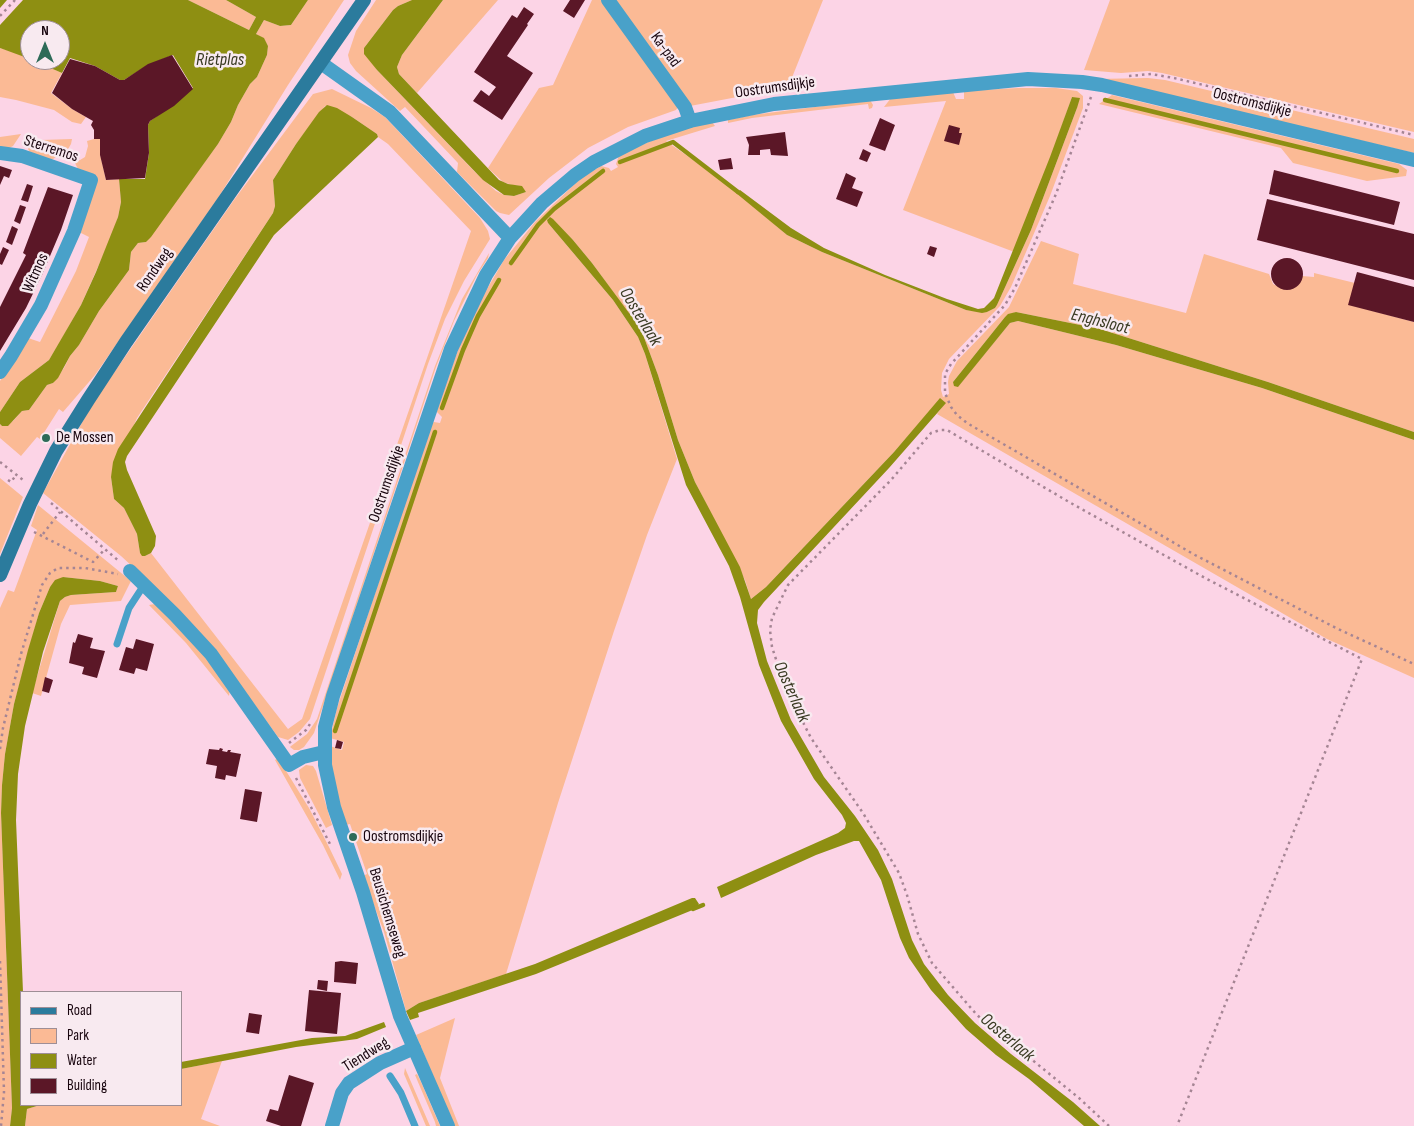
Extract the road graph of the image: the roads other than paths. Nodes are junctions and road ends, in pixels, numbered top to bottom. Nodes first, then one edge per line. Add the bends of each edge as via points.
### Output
1 (364, 0) edge
2 (608, 0) edge
3 (321, 63) junction
4 (1082, 82) joint
5 (690, 121) junction
6 (0, 153) edge
7 (1414, 160) edge
8 (90, 180) joint
9 (510, 238) junction
10 (0, 372) edge
11 (130, 571) road end
12 (0, 575) edge
13 (144, 585) junction
14 (117, 644) dead end
15 (324, 752) junction
16 (414, 1048) junction
17 (390, 1076) dead end
18 (332, 1126) edge
19 (415, 1126) edge
20 (448, 1126) edge

1 - 3 main road, Rondweg
2 - 5 street, Ka-pad via 685,107
3 - 9 street via 390,112
3 - 12 main road, Rondweg via 88,400 56,452
4 - 5 street, Oostrumsdijkje via 1028,79 986,82 774,104
4 - 7 street, Oostromsdijkje
5 - 9 street, Oostrumsdijkje via 645,136 594,162 550,197
6 - 8 street, Sterremos via 22,156
8 - 10 street, Witmos via 74,231 41,305
9 - 15 street, Oostrumsdijkje via 482,283 450,350 331,703 325,727
11 - 13 street
13 - 14 lane via 129,608
13 - 15 street via 210,654 289,765 303,757
15 - 16 street, Beusichemseweg via 334,806 400,1016
16 - 18 street, Tiendweg via 380,1063 349,1083 342,1093
16 - 20 street, Beusichemseweg
17 - 19 lane

